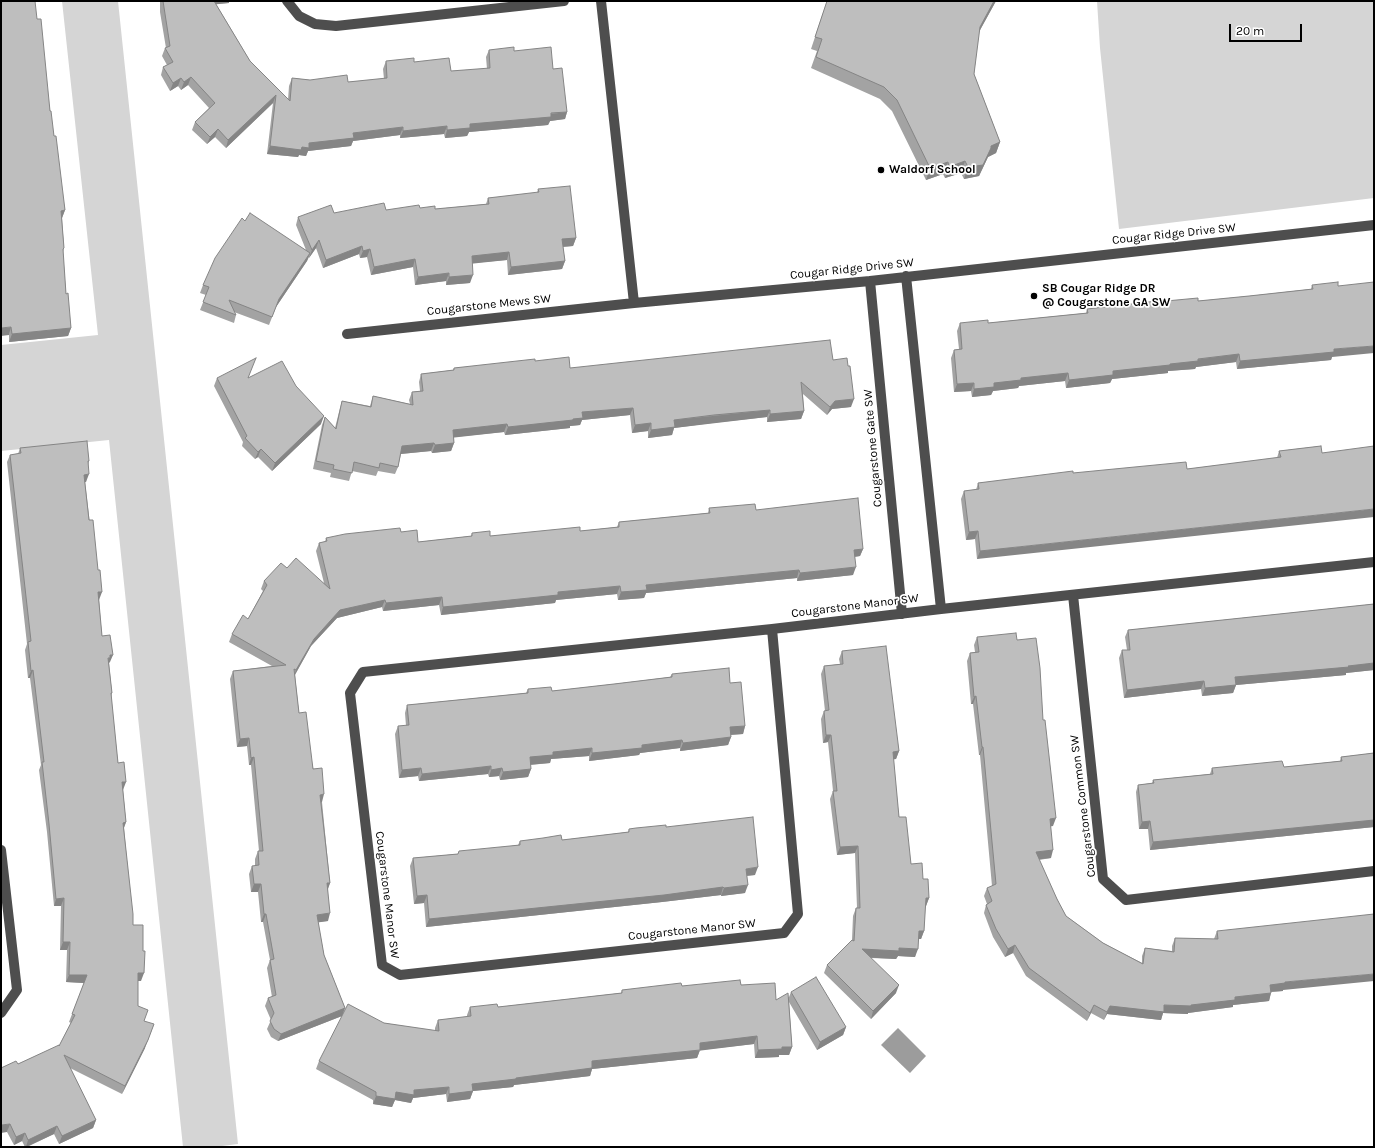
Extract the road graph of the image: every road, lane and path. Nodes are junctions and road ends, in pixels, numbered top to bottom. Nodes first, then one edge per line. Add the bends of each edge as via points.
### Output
1 (287, 1) edge
2 (564, 1) edge
3 (601, 1) edge
4 (1374, 225) edge
5 (906, 276) junction
6 (870, 281) junction
7 (634, 303) junction
8 (347, 334) dead end
9 (1374, 562) edge
10 (1073, 595) junction
11 (941, 609) junction
12 (902, 614) junction
13 (772, 629) junction
14 (1, 850) edge
15 (1374, 871) edge
16 (1, 1013) edge

1 - 2 street via 299,16 316,24 336,26
3 - 7 street
4 - 5 street, Cougar Ridge Drive SW
5 - 6 street, Cougar Ridge Drive SW
5 - 11 street
6 - 7 street, Cougar Ridge Drive SW
6 - 12 street, Cougarstone Gate SW
7 - 8 street, Cougarstone Mews SW
9 - 10 street
10 - 11 street
10 - 15 street, Cougarstone Common SW via 1103,879 1126,900
11 - 12 street, Cougarstone Manor SW
12 - 13 street, Cougarstone Manor SW
13 - 13 street, Cougarstone Manor SW via 363,672 350,693 382,965 400,975 784,933 798,914
14 - 16 street via 17,990

